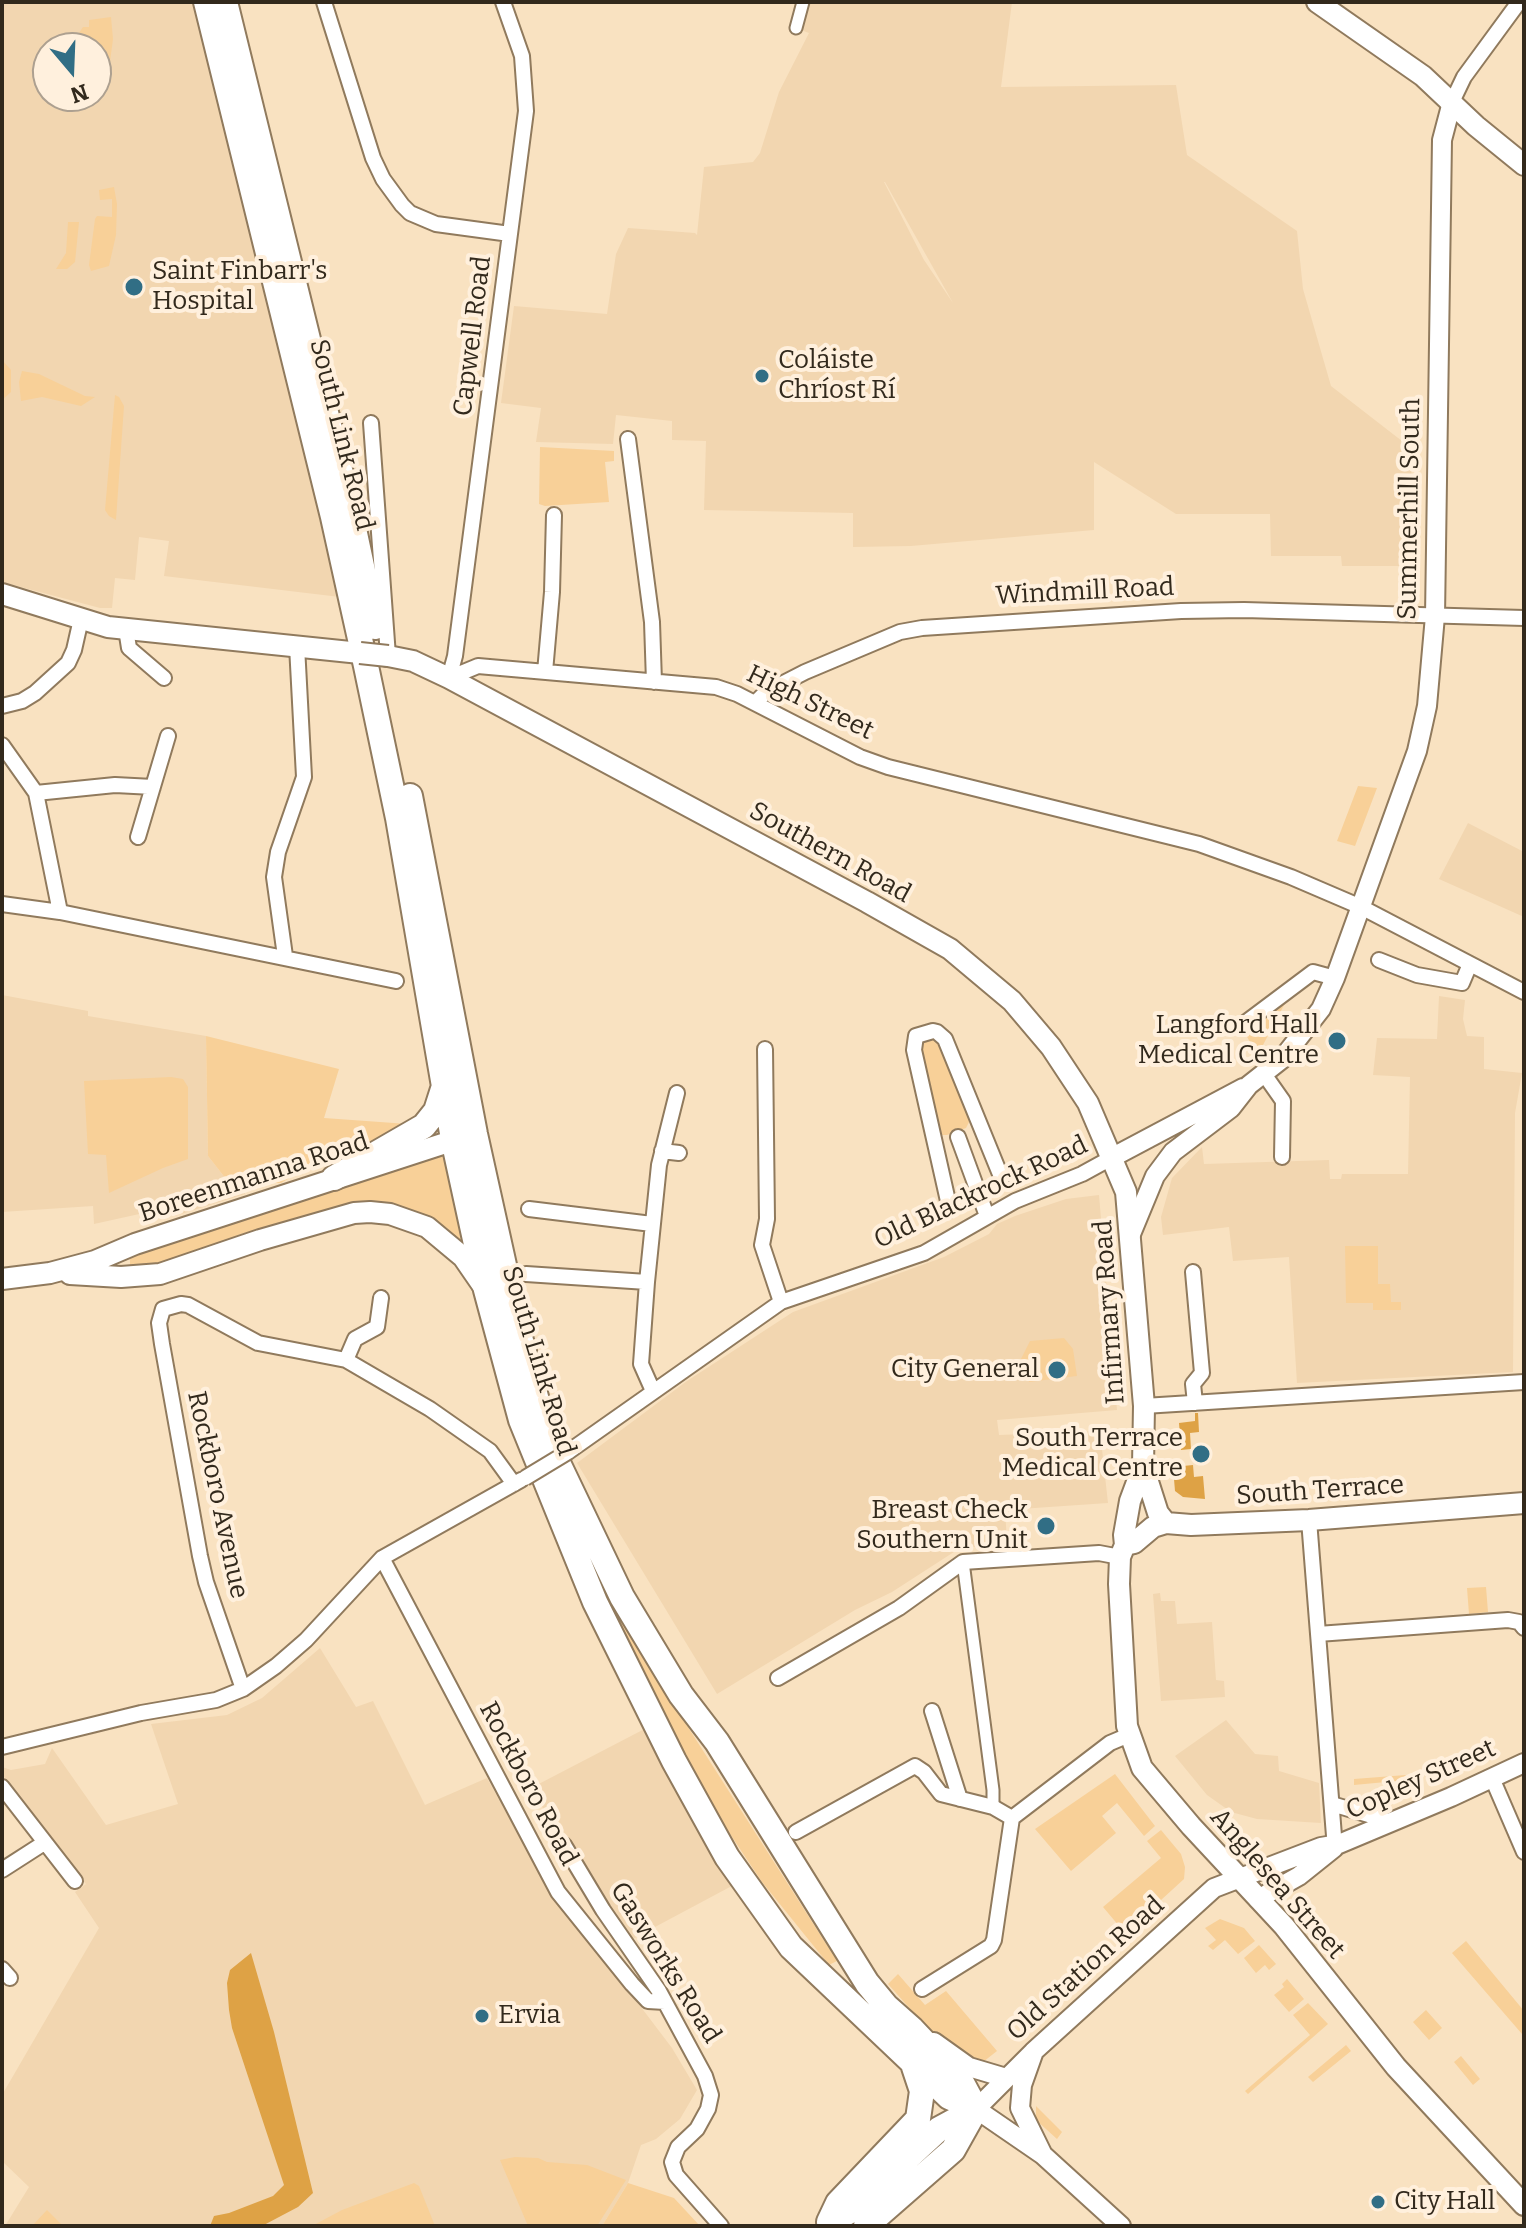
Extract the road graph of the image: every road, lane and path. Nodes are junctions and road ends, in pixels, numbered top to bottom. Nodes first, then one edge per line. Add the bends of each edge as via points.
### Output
1 (206, 2) edge
2 (225, 2) edge
3 (324, 2) edge
4 (503, 2) edge
5 (803, 2) edge
6 (1317, 2) edge
7 (1519, 2) edge
8 (796, 28) dead end
9 (1452, 102) junction
10 (1524, 165) edge
11 (510, 234) junction
12 (371, 423) dead end
13 (628, 439) dead end
14 (554, 515) dead end
15 (2, 594) edge
16 (1435, 616) junction
17 (1524, 618) edge
18 (81, 619) junction
19 (126, 629) junction
20 (297, 646) junction
21 (364, 656) junction
22 (545, 672) junction
23 (164, 678) dead end
24 (449, 678) junction
25 (654, 682) junction
26 (755, 703) junction
27 (2, 706) edge
28 (168, 736) dead end
29 (2, 745) edge
30 (153, 787) junction
31 (36, 793) junction
32 (138, 837) dead end
33 (2, 904) edge
34 (1361, 907) junction
35 (60, 912) junction
36 (285, 956) junction
37 (1379, 960) dead end
38 (1470, 964) junction
39 (1335, 978) junction
40 (396, 981) dead end
41 (1524, 992) edge
42 (1241, 1026) dead end
43 (765, 1049) dead end
44 (1256, 1080) junction
45 (445, 1083) junction
46 (677, 1093) dead end
47 (982, 1129) junction
48 (464, 1137) junction
49 (958, 1137) junction
50 (935, 1144) junction
51 (662, 1151) junction
52 (679, 1153) dead end
53 (1113, 1157) junction
54 (1282, 1157) dead end
55 (334, 1178) junction
56 (1002, 1179) dead end
57 (529, 1209) dead end
58 (950, 1210) dead end
59 (987, 1216) junction
60 (652, 1224) junction
61 (1131, 1234) junction
62 (1193, 1272) dead end
63 (50, 1273) junction
64 (526, 1274) dead end
65 (2, 1279) edge
66 (647, 1282) junction
67 (486, 1290) junction
68 (381, 1298) dead end
69 (781, 1302) junction
70 (346, 1360) junction
71 (1524, 1382) edge
72 (653, 1391) junction
73 (1195, 1403) junction
74 (1144, 1406) junction
75 (1143, 1466) junction
76 (519, 1481) junction
77 (1524, 1503) edge
78 (1309, 1520) junction
79 (1166, 1523) junction
80 (1123, 1551) junction
81 (382, 1558) junction
82 (963, 1562) junction
83 (1524, 1628) edge
84 (1318, 1634) junction
85 (778, 1678) dead end
86 (243, 1689) junction
87 (932, 1711) dead end
88 (1129, 1735) junction
89 (2, 1747) edge
90 (1524, 1763) edge
91 (1492, 1778) junction
92 (2, 1787) edge
93 (960, 1799) junction
94 (1332, 1804) junction
95 (993, 1807) junction
96 (1012, 1818) junction
97 (1392, 1822) junction
98 (796, 1832) dead end
99 (44, 1843) junction
100 (1339, 1844) junction
101 (564, 1845) dead end
102 (1524, 1852) edge
103 (2, 1870) edge
104 (1239, 1879) junction
105 (75, 1881) dead end
106 (1258, 1899) junction
107 (922, 1989) dead end
108 (665, 2002) junction
109 (912, 2029) junction
110 (1033, 2052) junction
111 (913, 2064) junction
112 (1006, 2078) junction
113 (976, 2109) junction
114 (1043, 2155) junction
115 (1524, 2205) edge
116 (827, 2224) edge
117 (721, 2226) edge
118 (866, 2226) edge
119 (1121, 2226) edge

1 - 21 highway, South Link Road
2 - 48 highway via 353,525 434,915
3 - 11 street via 373,158 402,205 434,224
4 - 11 street, Capwell Road via 522,56 526,96
5 - 8 street
6 - 9 main road
7 - 9 street
9 - 10 main road
9 - 16 street, Summerhill South via 1442,140
11 - 24 street, Capwell Road
12 - 21 street
13 - 25 street via 652,622
14 - 22 street
15 - 18 main road
16 - 17 street, Windmill Road
16 - 26 street, Windmill Road via 1196,610 922,628 805,672
16 - 34 street, Summerhill South via 1417,751
18 - 19 main road
18 - 27 street via 74,650 59,673 22,701
19 - 20 main road
19 - 23 street via 129,648
20 - 21 main road
20 - 36 street via 304,777 274,877
21 - 24 main road via 413,661
21 - 45 highway, South Link Road
22 - 24 street, High Street via 478,666
22 - 25 street, High Street
24 - 53 main road, Southern Road via 950,949 1012,1001 1051,1047 1088,1103
25 - 26 street, High Street via 716,687
26 - 34 street, High Street via 888,767 1199,844
28 - 30 street
29 - 31 street
30 - 31 street
30 - 32 street
31 - 35 street
33 - 35 street
34 - 38 street, High Street
34 - 39 street, Summerhill South
35 - 36 street
36 - 40 street
37 - 38 street via 1417,975 1462,983
38 - 41 street, High Street
39 - 42 street via 1313,972
39 - 44 street, Summerhill South via 1294,1047
43 - 69 street via 767,1219 762,1245
44 - 53 street
44 - 54 street via 1283,1101
44 - 61 street via 1231,1108 1163,1164
45 - 48 highway, South Link Road
45 - 55 highway via 436,1111 424,1126
46 - 51 street
47 - 49 street
47 - 50 street via 945,1039 933,1031 916,1036 914,1050
47 - 56 street
48 - 55 main road, Boreenmanna Road
48 - 67 highway, South Link Road
48 - 109 highway via 548,1442 622,1597 850,1958 886,2006
49 - 50 street
49 - 59 street
50 - 58 street
51 - 52 street
51 - 60 street
53 - 59 street, Old Blackrock Road
53 - 61 main road, Infirmary Road via 1126,1192
55 - 63 main road, Boreenmanna Road
57 - 60 street
59 - 69 street, Old Blackrock Road via 924,1253
60 - 66 street
61 - 74 main road, Infirmary Road
62 - 73 street via 1202,1373 1193,1384
63 - 65 main road, Boreenmanna Road
63 - 67 main road, Boreenmanna Road via 160,1274 260,1240 370,1212 427,1227 463,1257
64 - 66 street
66 - 72 street via 641,1364
67 - 111 highway, South Link Road via 521,1420 595,1602 674,1761 727,1857 791,1947
68 - 70 street via 377,1327 355,1339
69 - 72 street, Old Blackrock Road
70 - 76 street via 430,1409 490,1451
70 - 86 street, Rockboro Avenue via 258,1343 188,1305 163,1309 162,1344 200,1556
71 - 73 street
72 - 76 street, Old Blackrock Road, bridge
73 - 74 street
74 - 75 main road, Infirmary Road
75 - 79 main road, Infirmary Road
75 - 80 main road, Infirmary Road via 1130,1501
76 - 81 street, Old Blackrock Road
77 - 78 main road, South Terrace
78 - 79 main road, South Terrace
78 - 84 street
79 - 80 main road
80 - 82 street
80 - 88 main road, Anglesea Street via 1119,1584
81 - 86 street, Old Blackrock Road via 306,1640
81 - 108 street, Rockboro Road via 558,1892 648,2001
82 - 85 street via 899,1608
82 - 95 street
83 - 84 street via 1508,1620
84 - 94 street
86 - 89 street, Old Blackrock Road via 216,1700
87 - 93 street
88 - 96 street via 1110,1743
88 - 104 main road, Anglesea Street via 1142,1768
90 - 91 street, Copley Street
91 - 97 street, Copley Street
91 - 102 street
92 - 99 street
93 - 95 street
93 - 98 street via 941,1794 920,1768 909,1767
94 - 97 street
94 - 100 street
95 - 96 street
96 - 107 street via 991,1946
97 - 100 street, Copley Street
99 - 103 street
99 - 105 street
100 - 104 street, Old Station Road
100 - 106 street via 1299,1876
101 - 108 street, Gasworks Road
104 - 106 main road, Anglesea Street
104 - 110 street, Old Station Road via 1214,1888
106 - 115 main road, Anglesea Street via 1396,2067
108 - 117 street, Gasworks Road via 711,2095 704,2119 674,2154 673,2169
109 - 112 street via 969,2067
109 - 113 highway via 961,2081
110 - 112 street, Old Station Road
110 - 114 street via 1020,2108
111 - 113 highway, South Link Road via 949,2097
111 - 116 highway via 922,2091 918,2119 838,2203
112 - 113 street, Old Station Road
113 - 114 street
113 - 116 highway via 939,2129 850,2211
113 - 118 highway via 953,2150
114 - 119 street

